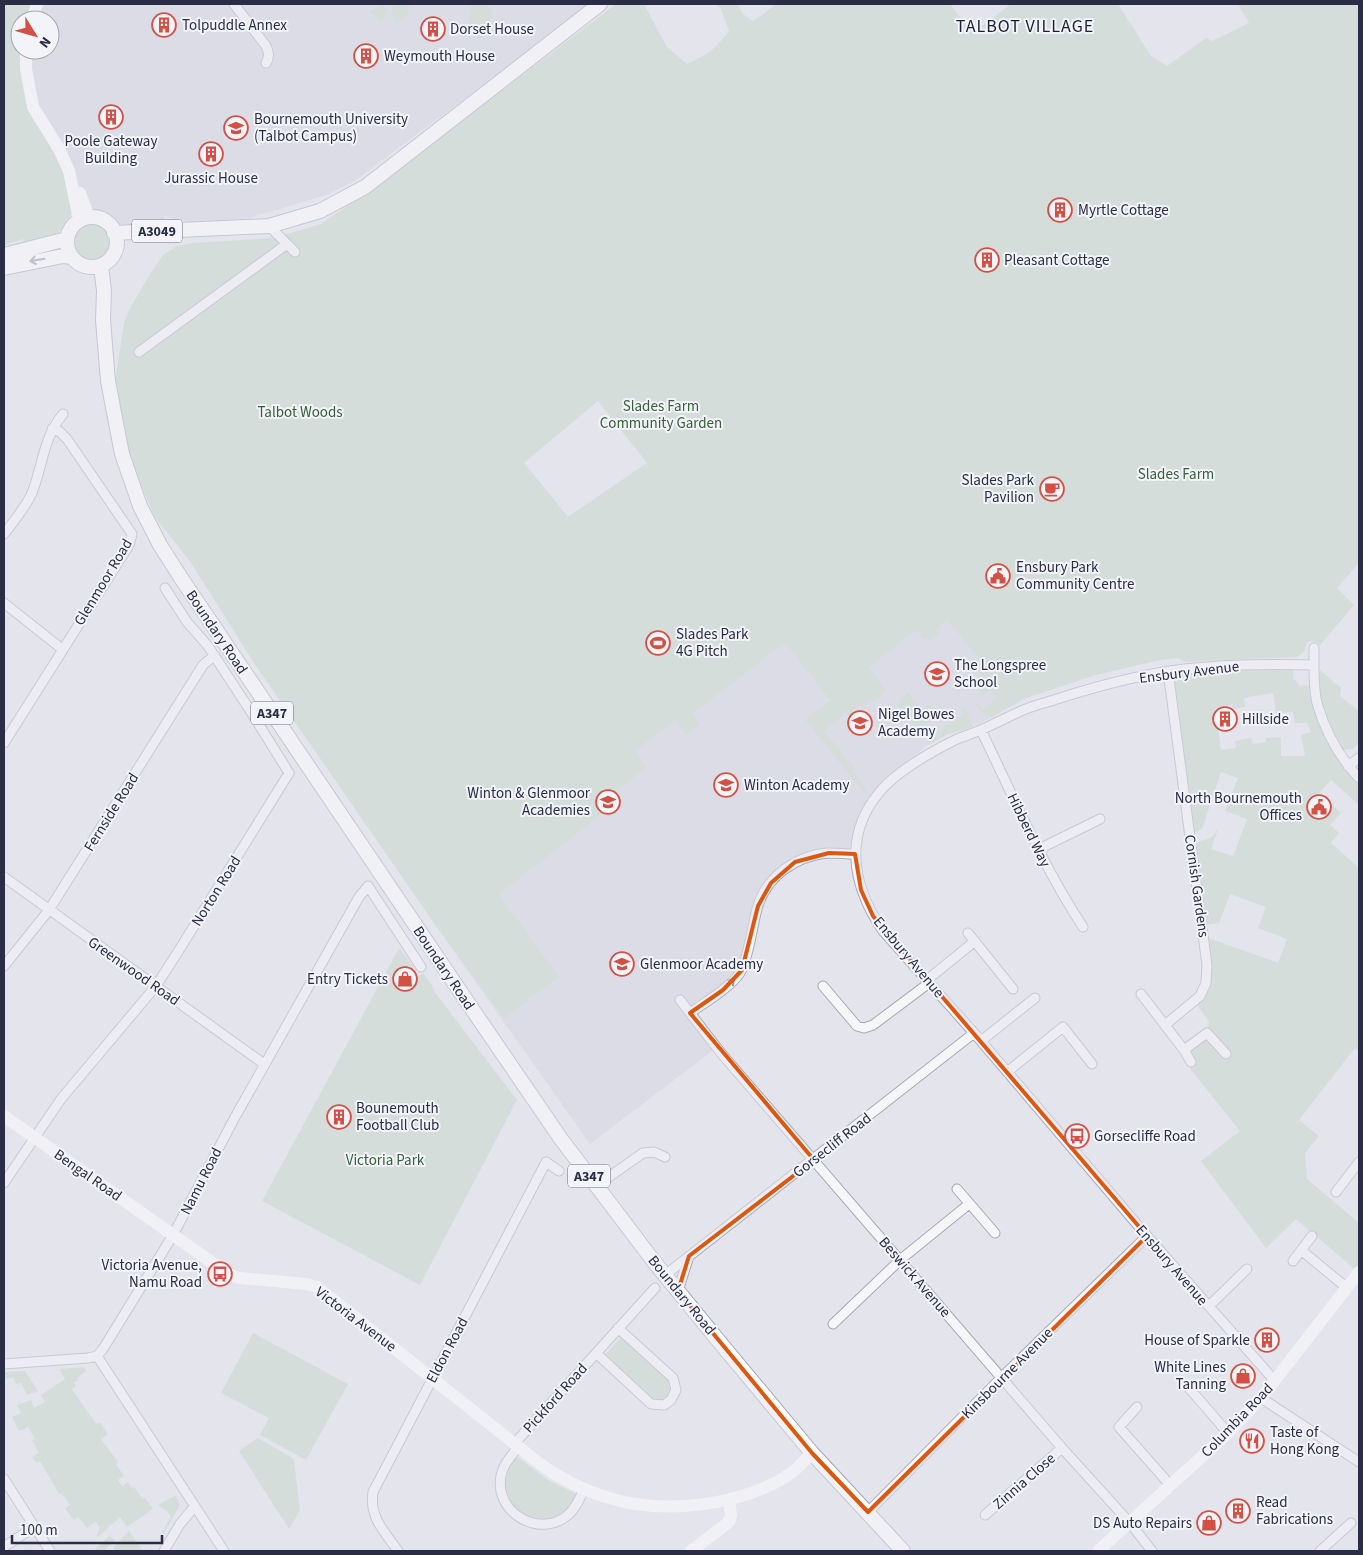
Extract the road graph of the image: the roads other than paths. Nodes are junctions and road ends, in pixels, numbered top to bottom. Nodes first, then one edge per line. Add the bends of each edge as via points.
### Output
1 (234, 4) edge
2 (600, 4) edge
3 (26, 60) edge
4 (266, 63) dead end
5 (84, 218) junction
6 (269, 226) junction
7 (116, 238) junction
8 (67, 239) junction
9 (287, 244) junction
10 (295, 252) dead end
11 (4, 255) edge
12 (71, 257) junction
13 (96, 267) junction
14 (4, 268) edge
15 (139, 352) dead end
16 (63, 414) dead end
17 (52, 429) junction
18 (4, 534) edge
19 (164, 588) dead end
20 (4, 603) edge
21 (1314, 648) dead end
22 (62, 649) junction
23 (214, 656) junction
24 (1314, 665) junction
25 (1168, 671) junction
26 (981, 730) junction
27 (4, 743) edge
28 (1359, 758) edge
29 (1348, 766) junction
30 (1359, 778) edge
31 (1100, 819) dead end
32 (1039, 849) junction
33 (855, 854) junction
34 (4, 877) edge
35 (49, 910) junction
36 (1083, 927) dead end
37 (968, 933) dead end
38 (975, 941) junction
39 (4, 966) edge
40 (421, 967) dead end
41 (928, 981) junction
42 (156, 986) junction
43 (822, 986) dead end
44 (1013, 989) dead end
45 (1141, 994) dead end
46 (1035, 998) dead end
47 (680, 1000) dead end
48 (690, 1013) junction
49 (1165, 1025) junction
50 (974, 1033) junction
51 (982, 1041) junction
52 (1184, 1050) junction
53 (1226, 1054) dead end
54 (1191, 1062) dead end
55 (264, 1064) junction
56 (1092, 1064) dead end
57 (1007, 1072) junction
58 (4, 1116) edge
59 (34, 1137) junction
60 (664, 1158) dead end
61 (814, 1160) junction
62 (1359, 1162) edge
63 (559, 1171) dead end
64 (4, 1182) edge
65 (596, 1186) junction
66 (956, 1189) dead end
67 (1336, 1192) dead end
68 (969, 1204) junction
69 (995, 1233) dead end
70 (173, 1235) junction
71 (1147, 1236) junction
72 (1312, 1236) dead end
73 (1301, 1250) junction
74 (689, 1256) junction
75 (900, 1260) junction
76 (1293, 1261) dead end
77 (1247, 1269) dead end
78 (1359, 1272) edge
79 (665, 1275) junction
80 (655, 1288) dead end
81 (1347, 1288) junction
82 (678, 1291) junction
83 (1209, 1306) junction
84 (833, 1324) dead end
85 (618, 1328) junction
86 (596, 1353) junction
87 (97, 1356) junction
88 (4, 1364) edge
89 (432, 1378) junction
90 (1001, 1378) junction
91 (1275, 1381) junction
92 (1188, 1388) dead end
93 (1261, 1398) junction
94 (1137, 1407) dead end
95 (1228, 1433) junction
96 (516, 1446) junction
97 (1062, 1448) junction
98 (812, 1453) junction
99 (1359, 1462) edge
100 (4, 1480) edge
101 (1171, 1486) junction
102 (584, 1489) junction
103 (729, 1500) junction
104 (195, 1506) junction
105 (868, 1512) junction
106 (985, 1515) dead end
107 (1130, 1523) junction
108 (1351, 1523) dead end
109 (34, 1527) junction
110 (4, 1547) edge
111 (50, 1551) edge
112 (164, 1551) edge
113 (224, 1551) edge
114 (398, 1551) edge
115 (691, 1551) edge
116 (904, 1551) edge
117 (1098, 1551) edge
118 (1152, 1551) edge
119 (1320, 1551) edge

1 - 4 street via 266,46 269,59
2 - 6 main road, A3049 via 365,188 320,211
3 - 5 street via 33,107 59,149
5 - 7 main road via 107,223
5 - 8 main road via 72,225
6 - 7 main road, A3049
6 - 9 street
7 - 13 main road via 112,258
8 - 11 main road
8 - 12 main road
9 - 10 street
9 - 15 street
12 - 13 main road via 81,265
12 -> 14 main road
13 - 65 main road, Boundary Road / A347 via 108,381 122,454 140,506 160,545 468,1003
16 - 17 street
17 - 18 street via 32,492
17 - 22 street, Glenmoor Road via 67,439 132,534 129,545
19 - 23 street, Norton Road
20 - 22 street
21 - 24 street
22 - 27 street, Glenmoor Road
23 - 35 street, Fernside Road via 203,665
23 - 42 street, Norton Road via 289,773
24 - 25 street, Ensbury Avenue via 1251,664
24 - 29 street via 1317,703
25 - 26 street, Ensbury Avenue via 1098,685 1022,710
25 - 49 street, Cornish Gardens via 1207,965 1206,983 1200,996
26 - 32 street, Hibberd Way
26 - 33 street, Ensbury Avenue via 924,758 885,786 864,818
28 - 29 street
29 - 30 street
31 - 32 street
32 - 36 street, Hibberd Way
33 - 41 street, Ensbury Avenue via 861,890 873,916
48 -> 33 street via 723,990 742,970 758,906 776,878 793,863 814,856
34 - 35 street, Greenwood Road
35 - 39 street, Fernside Road
35 - 42 street, Greenwood Road
37 - 38 street
38 - 41 street
38 - 44 street
40 - 55 street, Namu Road via 368,886
41 - 43 street via 873,1025 864,1028 857,1026
41 - 50 street, Ensbury Avenue
42 - 55 street, Greenwood Road
42 - 59 street, Norton Road via 61,1099
45 - 49 street
46 - 51 street
47 - 48 street, Beswick Avenue
48 - 61 street, Beswick Avenue
49 - 52 street
50 - 51 street, Ensbury Avenue
50 - 61 street, Gorsecliff Road
51 - 57 street, Ensbury Avenue
52 - 53 street via 1207,1033
52 - 54 street
55 - 70 street, Namu Road
56 - 57 street via 1063,1028
57 - 71 street, Ensbury Avenue
58 - 59 street, Bengal Road
59 - 64 street, Norton Road
59 - 70 street, Bengal Road
60 - 65 street via 654,1152 644,1153
61 - 74 street, Gorsecliff Road
61 - 75 street, Beswick Avenue
62 - 67 street
63 - 89 street, Eldon Road via 546,1162
65 - 79 main road, Boundary Road / A347
66 - 68 street
68 - 69 street
68 - 75 street
70 - 87 street, Namu Road
70 - 89 street, Victoria Avenue via 227,1274 317,1287
71 - 83 street, Ensbury Avenue
71 - 90 street, Kinsbourne Avenue
72 - 73 street
73 - 76 street
73 - 81 street
74 - 79 street, Gorsecliff Road
74 - 82 street
75 - 84 street
75 - 90 street, Beswick Avenue
77 - 83 street
78 - 81 street, Columbia Road
79 - 82 main road, Boundary Road / A347
80 - 85 street, Pickford Road
81 - 91 street, Columbia Road
82 - 98 main road, Boundary Road / A347
83 - 91 street, Ensbury Avenue
85 - 86 street, Pickford Road
85 - 86 street, Pickford Road via 672,1378 676,1390 671,1400 664,1405 651,1404
86 - 96 street, Pickford Road
87 - 88 street
87 - 104 street
89 - 96 street, Victoria Avenue
89 - 114 street, Eldon Road via 374,1492 372,1502 373,1513
90 - 97 street, Beswick Avenue
90 - 105 street, Kinsbourne Avenue
91 - 93 street, Columbia Road
92 - 95 street
93 - 95 street, Columbia Road
93 - 99 street
94 - 101 street via 1119,1427
95 - 101 street, Columbia Road
96 - 102 street, Victoria Avenue via 551,1472
96 - 102 street via 503,1470 501,1489 508,1508 522,1520 540,1525 560,1520 573,1509
97 - 106 street, Zinnia Close
97 - 107 street, Beswick Avenue
98 - 103 street, Victoria Avenue via 779,1481
98 - 105 main road, Boundary Road / A347
100 - 109 street
101 - 107 street, Columbia Road
102 - 103 street, Victoria Avenue via 610,1499 650,1505
103 - 115 street via 729,1522
104 - 112 street
104 - 113 street
105 - 116 main road, Boundary Road / A347
107 - 117 street, Columbia Road
107 - 118 street, Beswick Avenue
108 - 119 street
109 - 110 street
109 - 111 street

